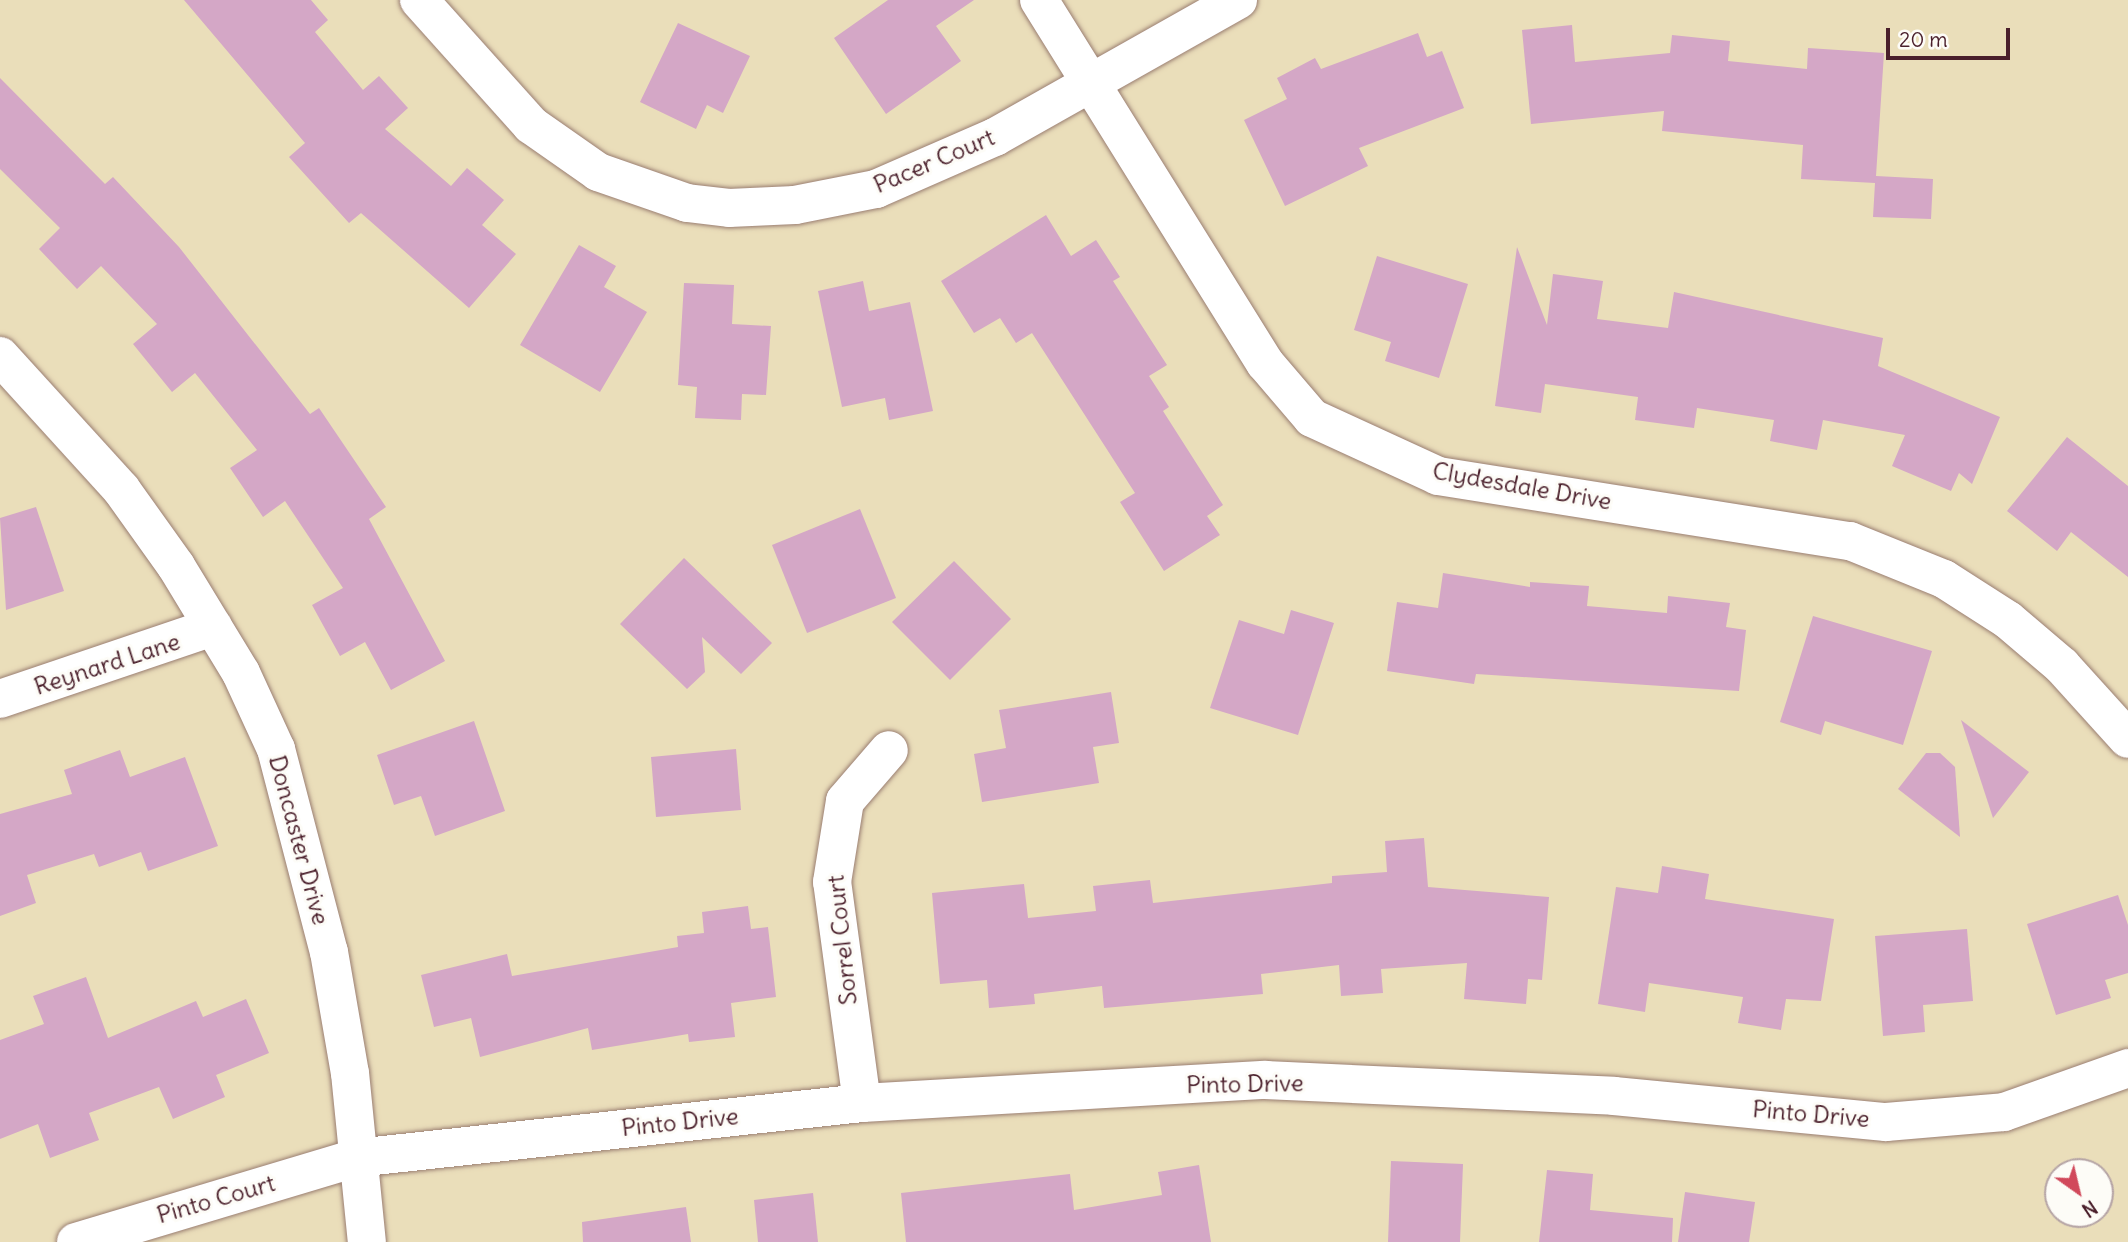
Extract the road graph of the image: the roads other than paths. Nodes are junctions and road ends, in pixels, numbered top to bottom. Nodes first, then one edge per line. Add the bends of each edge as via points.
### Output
1 (419, 0) edge
2 (1040, 0) edge
3 (1238, 0) edge
4 (1093, 79) junction
5 (0, 355) edge
6 (213, 627) junction
7 (0, 699) edge
8 (2128, 739) edge
9 (889, 750) dead end
10 (2128, 1068) edge
11 (862, 1103) junction
12 (356, 1158) junction
13 (76, 1242) edge
14 (367, 1242) edge

1 - 4 street, Pacer Court via 531,125 598,172 687,203 729,208 795,205 876,189 995,137
2 - 4 street, Clydesdale Drive
3 - 4 street, Pacer Court
4 - 8 street, Clydesdale Drive via 1265,363 1312,418 1438,476 1850,541 1944,579 2008,620 2062,666
5 - 6 street, Doncaster Drive via 121,489
6 - 7 street, Reynard Lane
6 - 12 street, Doncaster Drive via 276,749 306,845 350,1073
9 - 11 street, Sorrel Court via 845,801 832,882
10 - 11 street, Pinto Drive via 2004,1112 1886,1122 1614,1096 1265,1080
11 - 12 street, Pinto Drive
12 - 13 street, Pinto Court
12 - 14 street, Doncaster Drive

